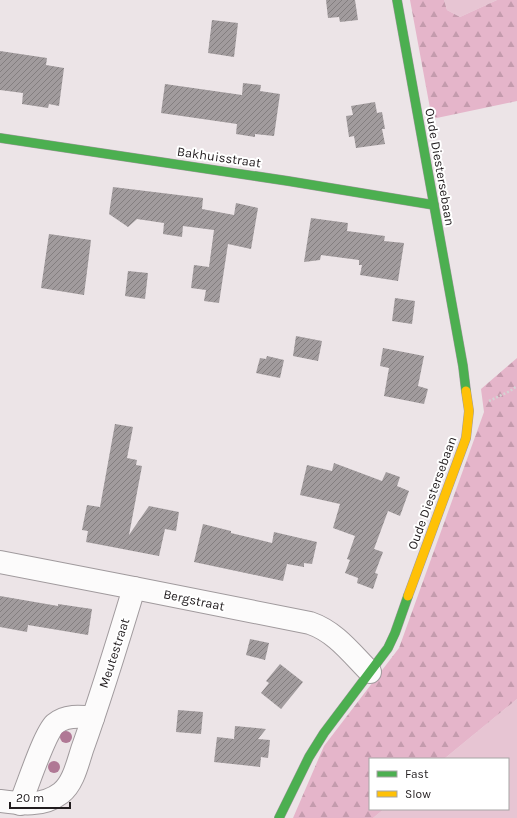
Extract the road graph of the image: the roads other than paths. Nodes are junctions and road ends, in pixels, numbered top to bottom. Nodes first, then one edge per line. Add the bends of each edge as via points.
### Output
1 (397, 0) edge
2 (0, 138) edge
3 (434, 205) junction
4 (0, 562) edge
5 (134, 588) junction
6 (370, 672) junction
7 (93, 718) junction
8 (10, 803) edge
9 (279, 818) edge

1 - 3 street, Oude Diestersebaan
2 - 3 street, Bakhuisstraat
3 - 6 street, Oude Diestersebaan via 463,366 469,411 466,438 397,630 388,648
4 - 5 street, Bergstraat
5 - 6 street, Bergstraat via 322,627
5 - 7 street, Meutestraat
6 - 9 street, Oude Diestersebaan via 324,732
7 - 8 street, Meutestraat via 69,717 55,724
7 - 8 street, Meutestraat via 71,780 63,792 38,804

